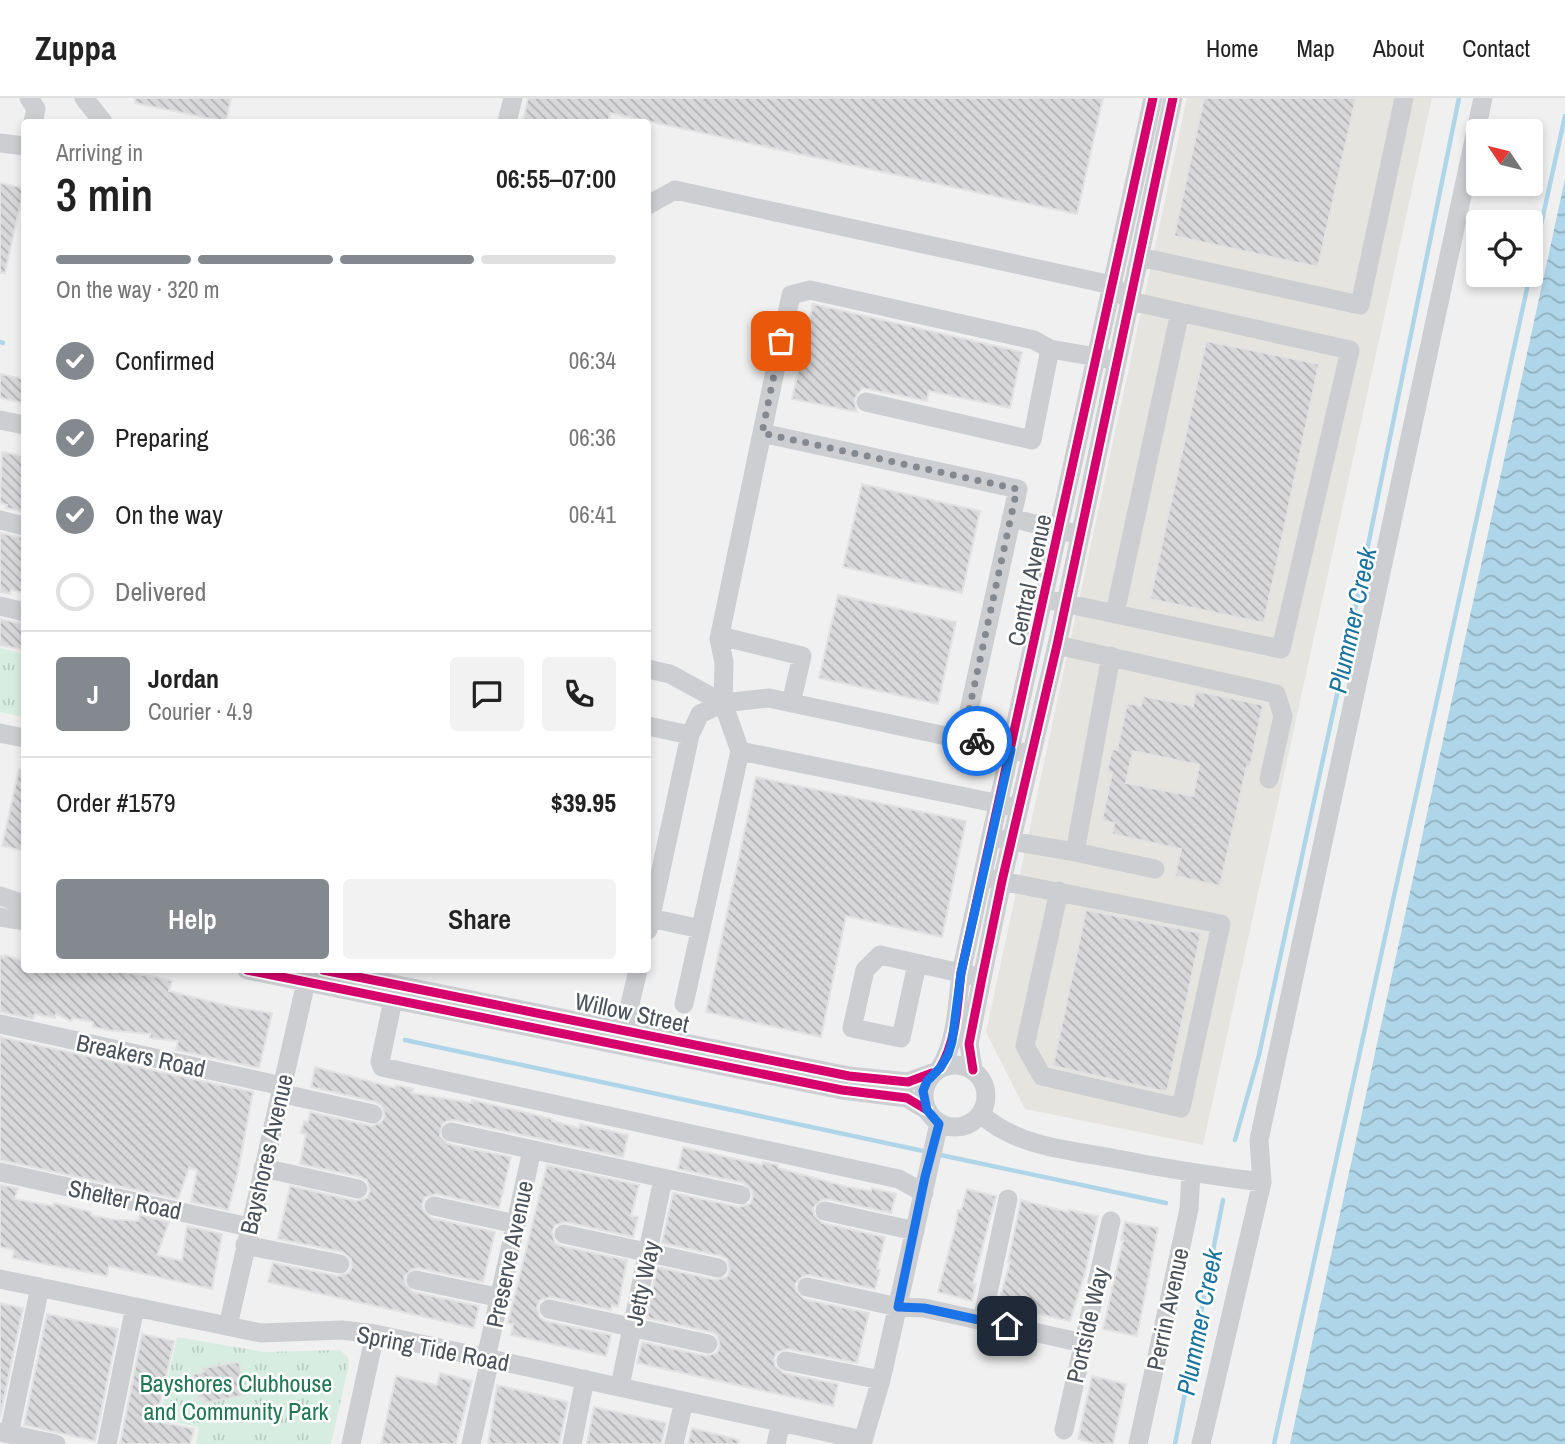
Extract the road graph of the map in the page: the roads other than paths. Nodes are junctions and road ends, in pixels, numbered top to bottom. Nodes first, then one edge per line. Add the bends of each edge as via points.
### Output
1 (29, 98) edge
2 (84, 98) edge
3 (513, 98) edge
4 (1153, 98) edge
5 (1173, 98) edge
6 (1404, 98) edge
7 (1483, 98) edge
8 (34, 119) edge
9 (101, 119) edge
10 (508, 119) edge
11 (0, 142) edge
12 (21, 146) edge
13 (651, 203) edge
14 (1140, 257) junction
15 (1111, 285) junction
16 (1130, 301) junction
17 (1180, 312) junction
18 (1050, 349) junction
19 (1096, 357) junction
20 (1117, 361) junction
21 (866, 402) dead end
22 (0, 420) edge
23 (21, 424) edge
24 (762, 433) junction
25 (1011, 518) junction
26 (0, 520) edge
27 (21, 525) edge
28 (1060, 530) junction
29 (1080, 535) junction
30 (1045, 599) junction
31 (1066, 603) junction
32 (0, 606) edge
33 (21, 611) edge
34 (1115, 613) junction
35 (720, 636) junction
36 (1057, 645) junction
37 (1111, 656) junction
38 (651, 670) edge
39 (723, 703) junction
40 (792, 703) junction
41 (651, 727) edge
42 (0, 733) edge
43 (690, 735) junction
44 (21, 737) edge
45 (963, 738) junction
46 (1011, 750) junction
47 (740, 751) junction
48 (1032, 754) junction
49 (1269, 779) dead end
50 (1010, 806) junction
51 (1002, 839) junction
52 (1075, 852) junction
53 (1155, 869) dead end
54 (993, 879) junction
55 (1059, 891) junction
56 (0, 896) edge
57 (21, 903) edge
58 (651, 915) edge
59 (0, 916) edge
60 (21, 920) edge
61 (651, 924) edge
62 (701, 929) junction
63 (917, 964) junction
64 (262, 973) edge
65 (360, 973) edge
66 (637, 973) edge
67 (961, 973) junction
68 (384, 975) edge
69 (982, 978) junction
70 (306, 982) junction
71 (393, 1000) junction
72 (684, 1004) dead end
73 (0, 1024) edge
74 (624, 1030) junction
75 (974, 1070) junction
76 (936, 1071) junction
77 (281, 1089) junction
78 (373, 1114) dead end
79 (981, 1114) junction
80 (934, 1123) junction
81 (450, 1132) dead end
82 (532, 1150) junction
83 (263, 1168) junction
84 (0, 1172) edge
85 (1191, 1173) junction
86 (663, 1179) junction
87 (1262, 1182) junction
88 (924, 1185) junction
89 (358, 1189) dead end
90 (741, 1195) dead end
91 (1009, 1199) dead end
92 (434, 1206) dead end
93 (825, 1211) dead end
94 (1111, 1221) dead end
95 (516, 1224) junction
96 (915, 1231) junction
97 (564, 1234) dead end
98 (247, 1236) junction
99 (648, 1253) junction
100 (340, 1264) dead end
101 (718, 1268) dead end
102 (0, 1279) edge
103 (416, 1280) dead end
104 (40, 1287) junction
105 (807, 1287) dead end
106 (501, 1298) junction
107 (135, 1307) junction
108 (898, 1307) junction
109 (549, 1309) dead end
110 (982, 1321) junction
111 (228, 1326) junction
112 (633, 1327) junction
113 (375, 1334) junction
114 (1083, 1343) junction
115 (708, 1344) dead end
116 (488, 1358) junction
117 (786, 1360) dead end
118 (585, 1380) junction
119 (881, 1380) junction
120 (620, 1386) junction
121 (684, 1401) junction
122 (781, 1422) junction
123 (1064, 1430) dead end
124 (5, 1433) edge
125 (862, 1442) edge
126 (56, 1444) edge
127 (107, 1444) edge
128 (351, 1444) edge
129 (471, 1444) edge
130 (572, 1444) edge
131 (674, 1444) edge
132 (776, 1444) edge
133 (1138, 1444) edge
134 (1201, 1444) edge

1 - 8 street via 36,109
2 - 9 street
3 - 10 street
4 - 15 street, Central Avenue
5 - 14 street, Central Avenue
6 - 14 street via 1360,304
7 - 87 street via 1259,1140
11 - 12 street
13 - 15 street via 675,190
14 - 16 street, Central Avenue
15 - 16 street
15 - 19 street, Central Avenue
16 - 17 street
16 - 20 street, Central Avenue
17 - 34 street
17 - 34 street via 1350,350 1281,649
18 - 19 street
18 - 21 street via 1032,440
18 - 24 street via 1034,340 810,290 791,295
19 - 20 street
19 - 28 street, Central Avenue
20 - 29 street, Central Avenue
22 - 23 street
24 - 25 street via 1017,489
24 - 35 street
25 - 28 street
25 - 45 street
26 - 27 street
28 - 29 street
28 - 30 street, Central Avenue
29 - 31 street, Central Avenue
30 - 31 street
30 - 46 street, Central Avenue
31 - 34 street
31 - 36 street, Central Avenue
32 - 33 street
35 - 39 street
35 - 40 street via 802,656
36 - 37 street
36 - 48 street, Central Avenue
37 - 49 street via 1276,694 1283,716
37 - 52 street
38 - 39 street via 670,674
39 - 40 street via 769,698
39 - 43 street via 701,714
39 - 47 street
40 - 45 street
41 - 43 street
42 - 44 street
43 - 58 street
45 - 46 street
46 - 48 street
46 - 50 street, Central Avenue
47 - 50 street
47 - 62 street
48 - 50 street, Central Avenue
50 - 51 street, Central Avenue
51 - 52 street
51 - 54 street, Central Avenue
52 - 53 street
54 - 55 street
54 - 67 street, Central Avenue
54 - 69 street, Central Avenue
55 - 55 street via 1221,924 1181,1108 1042,1076 1025,1046
56 - 57 street
59 - 60 street
61 - 62 street
62 - 72 street
63 - 63 street via 880,955 865,970 852,1028 901,1038
63 - 67 street
64 - 70 street, Willow Street
65 - 68 street, Willow Street
66 - 74 street
67 - 69 street
67 - 76 street, Central Avenue via 952,1042
68 - 74 street, Willow Street
69 - 75 street, Central Avenue via 969,1044
70 - 71 street, Willow Street
70 - 77 street, Bayshores Avenue
71 - 80 street, Willow Street via 842,1090 907,1098
71 - 88 street via 382,1067
73 - 77 street, Breakers Road
74 - 76 street, Willow Street via 849,1076 908,1082
75 - 76 street via 957,1064
75 - 79 street via 985,1086
76 - 80 street via 923,1091
77 - 78 street, Breakers Road
77 - 83 street, Bayshores Avenue
79 - 80 street via 957,1128
79 - 85 street via 993,1126 1042,1145
80 - 88 street
81 - 82 street
82 - 86 street
82 - 95 street, Preserve Avenue
83 - 89 street
83 - 98 street, Bayshores Avenue
84 - 98 street, Shelter Road
85 - 87 street
85 - 133 street, Perrin Avenue via 1189,1209
86 - 90 street
86 - 99 street, Jetty Way
87 - 134 street
88 - 96 street
91 - 110 street
92 - 95 street
93 - 96 street
94 - 114 street, Portside Way
95 - 106 street, Preserve Avenue
96 - 108 street
97 - 99 street
98 - 100 street, Shelter Road
98 - 111 street, Bayshores Avenue
99 - 101 street
99 - 112 street, Jetty Way
102 - 104 street, Spring Tide Road
103 - 106 street
104 - 107 street, Spring Tide Road
104 - 124 street
105 - 108 street
106 - 116 street, Preserve Avenue
107 - 111 street, Spring Tide Road
107 - 127 street
108 - 110 street
108 - 119 street
109 - 112 street
110 - 114 street
111 - 113 street, Spring Tide Road via 261,1333 342,1330
112 - 115 street
112 - 120 street, Jetty Way
113 - 116 street, Spring Tide Road
113 - 128 street
114 - 123 street, Portside Way
116 - 118 street, Spring Tide Road
116 - 129 street, Preserve Avenue
117 - 119 street
118 - 120 street, Spring Tide Road
118 - 130 street
119 - 125 street
120 - 121 street, Spring Tide Road
121 - 122 street, Spring Tide Road
121 - 131 street
122 - 125 street, Spring Tide Road
122 - 132 street
124 - 126 street

